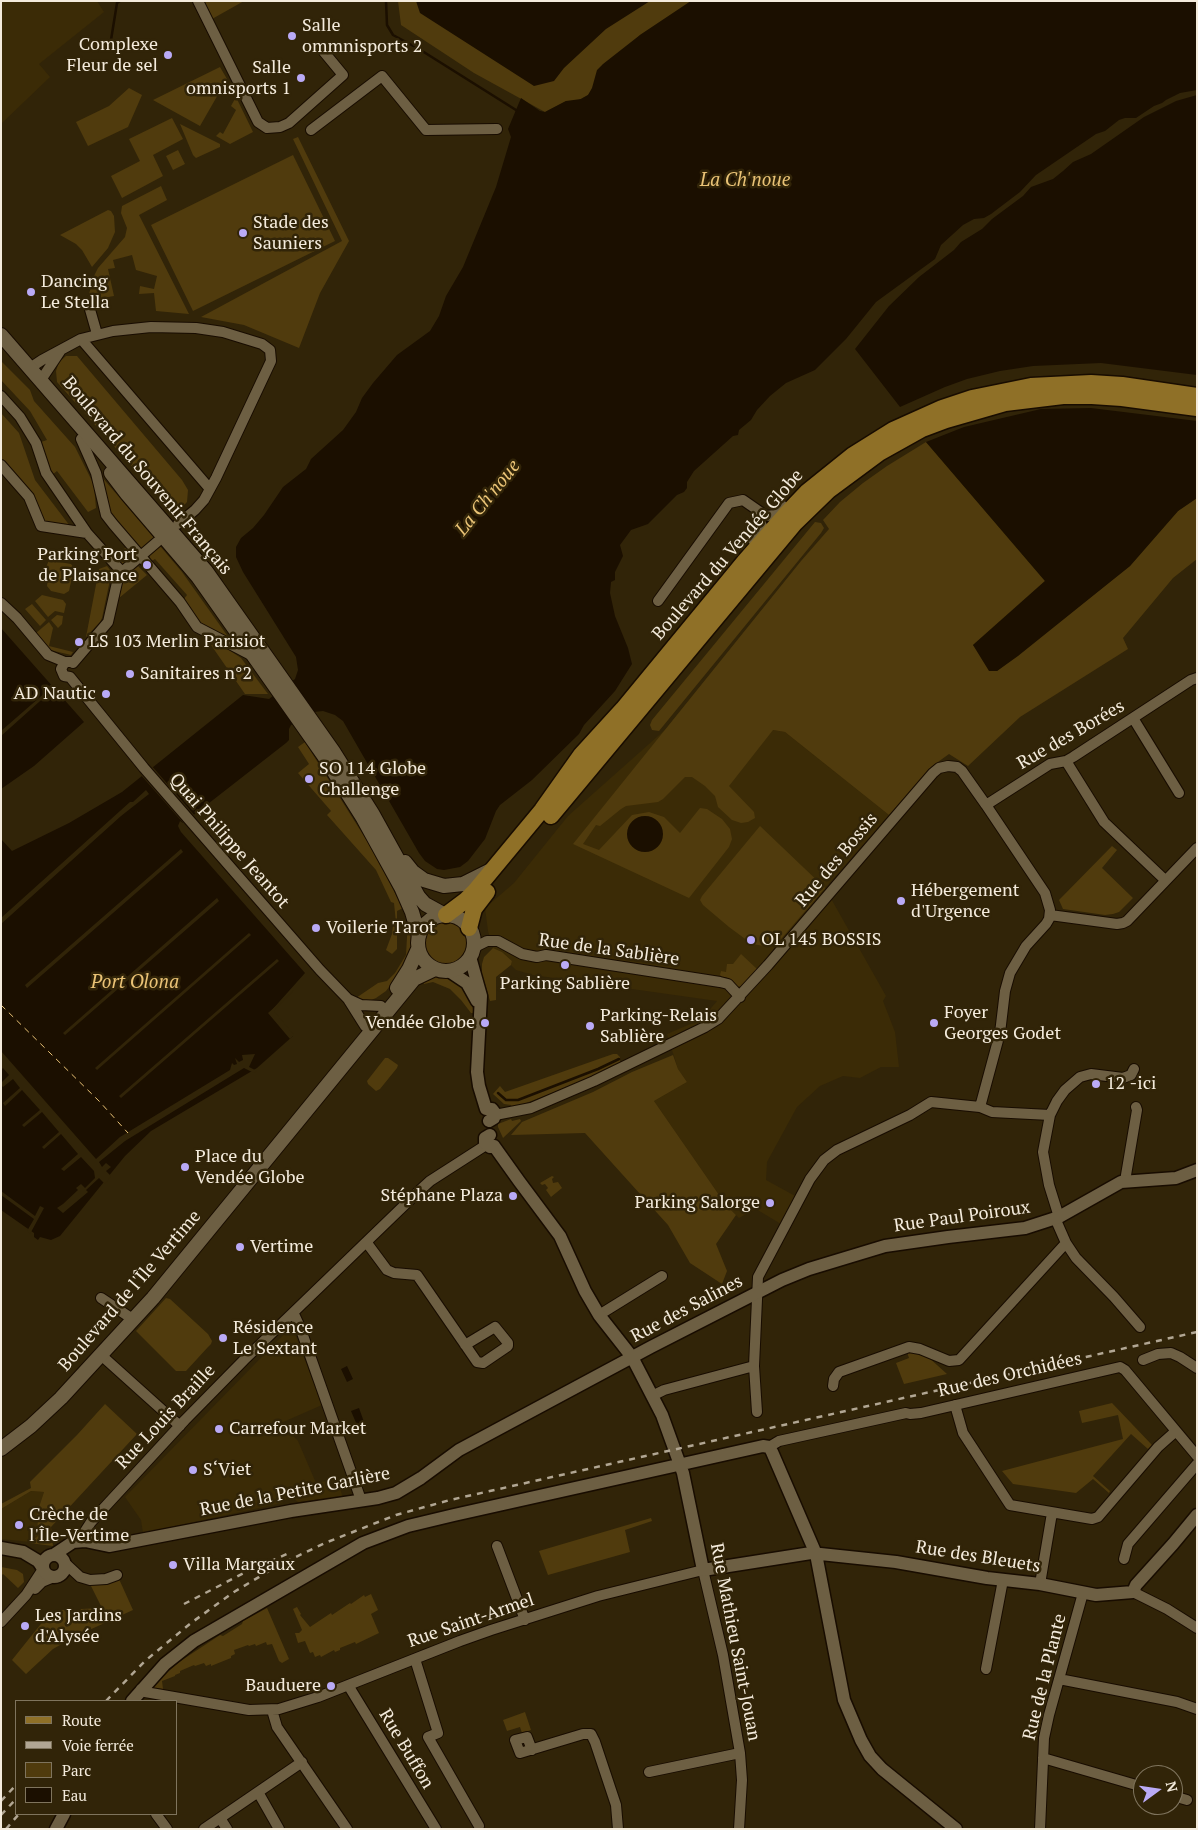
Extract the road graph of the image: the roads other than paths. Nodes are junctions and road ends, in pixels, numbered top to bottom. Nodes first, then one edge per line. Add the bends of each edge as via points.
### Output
1 (198, 1) edge
2 (324, 52) dead end
3 (497, 129) dead end
4 (311, 130) dead end
5 (89, 306) dead end
6 (97, 334) junction
7 (1, 336) edge
8 (82, 339) junction
9 (1, 349) edge
10 (62, 350) junction
11 (30, 368) junction
12 (41, 380) junction
13 (1, 396) edge
14 (1197, 396) edge
15 (1197, 408) edge
16 (81, 439) junction
17 (1, 465) edge
18 (210, 489) junction
19 (807, 492) junction
20 (756, 510) junction
21 (178, 524) dead end
22 (87, 532) junction
23 (157, 542) dead end
24 (141, 556) junction
25 (744, 562) junction
26 (122, 572) junction
27 (658, 602) dead end
28 (1, 604) edge
29 (254, 656) junction
30 (69, 663) junction
31 (275, 678) junction
32 (1197, 678) edge
33 (1133, 718) junction
34 (314, 732) junction
35 (1066, 761) junction
36 (1179, 793) dead end
37 (986, 805) junction
38 (389, 843) junction
39 (1197, 848) edge
40 (495, 866) junction
41 (1165, 880) junction
42 (445, 915) junction
43 (1050, 915) junction
44 (469, 928) junction
45 (418, 943) junction
46 (472, 952) junction
47 (442, 970) junction
48 (740, 997) junction
49 (348, 999) junction
50 (381, 1006) junction
51 (480, 1008) junction
52 (365, 1026) junction
53 (1134, 1069) dead end
54 (980, 1107) junction
55 (1136, 1107) dead end
56 (490, 1115) junction
57 (1050, 1115) junction
58 (490, 1142) junction
59 (1197, 1170) edge
60 (1125, 1181) junction
61 (1057, 1218) junction
62 (367, 1242) junction
63 (1066, 1243) junction
64 (662, 1276) dead end
65 (758, 1291) junction
66 (101, 1298) dead end
67 (294, 1314) junction
68 (599, 1315) junction
69 (128, 1316) junction
70 (1140, 1327) dead end
71 (465, 1345) dead end
72 (101, 1355) junction
73 (632, 1357) junction
74 (1143, 1360) dead end
75 (754, 1366) junction
76 (1197, 1368) edge
77 (833, 1386) dead end
78 (652, 1396) junction
79 (955, 1405) junction
80 (757, 1412) dead end
81 (180, 1426) junction
82 (1176, 1431) junction
83 (1, 1438) edge
84 (769, 1447) junction
85 (1, 1449) edge
86 (1197, 1456) edge
87 (680, 1464) junction
88 (1197, 1464) edge
89 (361, 1500) junction
90 (1052, 1513) junction
91 (1197, 1515) edge
92 (80, 1542) junction
93 (497, 1546) dead end
94 (1, 1548) edge
95 (16, 1550) junction
96 (816, 1554) junction
97 (1124, 1559) dead end
98 (58, 1565) junction
99 (43, 1568) junction
100 (703, 1570) junction
101 (117, 1575) dead end
102 (1003, 1580) junction
103 (1040, 1584) junction
104 (1133, 1592) junction
105 (1082, 1593) junction
106 (26, 1595) junction
107 (525, 1620) junction
108 (1, 1622) edge
109 (1197, 1628) edge
110 (415, 1659) junction
111 (986, 1669) dead end
112 (1059, 1679) junction
113 (348, 1685) junction
114 (141, 1690) junction
115 (133, 1700) edge
116 (1197, 1709) edge
117 (272, 1710) junction
118 (532, 1750) dead end
119 (740, 1753) junction
120 (1043, 1758) junction
121 (302, 1762) junction
122 (649, 1772) dead end
123 (1133, 1784) edge
124 (258, 1792) junction
125 (1183, 1799) edge
126 (1186, 1800) dead end
127 (63, 1815) edge
128 (157, 1815) edge
129 (220, 1818) junction
130 (479, 1826) dead end
131 (948, 1826) edge
132 (56, 1829) edge
133 (167, 1829) edge
134 (204, 1829) edge
135 (227, 1829) edge
136 (279, 1829) edge
137 (347, 1829) edge
138 (436, 1829) edge
139 (618, 1829) edge
140 (739, 1829) edge
141 (1040, 1829) edge

1 - 2 street via 258,122 267,128 289,123 343,75
3 - 4 street via 426,130 382,76
5 - 6 street
6 - 8 street
6 - 18 street via 151,327 196,328 244,338 270,350 271,361
7 - 11 main road, Boulevard du Souvenir Français
8 - 10 street
8 - 18 street
9 - 16 main road, Boulevard du Souvenir Français
10 - 11 street
10 - 12 street
11 - 12 main road, Boulevard du Souvenir Français
12 - 31 main road, Boulevard du Souvenir Français via 188,548
13 - 22 street via 20,417 36,443 46,473
14 - 19 main road, Boulevard du Vendée Globe via 1091,383 1030,386 972,398 893,430 836,467
15 - 44 main road, Boulevard du Vendée Globe via 1092,396 1005,403 922,429 858,467 795,523 480,901
16 - 24 street via 96,473 106,515
16 - 29 main road, Boulevard du Souvenir Français via 192,570
17 - 22 street via 29,497 41,526
18 - 21 street via 204,500
19 - 20 street via 790,498 775,515 766,516
19 - 25 main road, Boulevard du Vendée Globe
20 - 25 street via 762,526 749,545
20 - 27 street via 742,500 729,503
22 - 26 street
23 - 24 street
24 - 26 street
24 - 29 street via 180,602 196,627
25 - 40 main road, Boulevard du Vendée Globe via 581,755 547,803
26 - 30 street via 108,622
28 - 30 street via 48,654
29 - 31 main road, Boulevard du Souvenir Français
30 - 49 street, Quai Philippe Jeantot via 61,666 64,676 70,677 144,768
31 - 34 main road, Boulevard du Souvenir Français
32 - 33 street, Rue des Borées
33 - 35 street, Rue des Borées
33 - 36 street
34 - 38 main road, Boulevard du Souvenir Français via 372,813
34 - 45 main road, Boulevard du Souvenir Français via 410,906
35 - 37 street, Rue des Borées via 1050,764
35 - 41 street via 1104,822
37 - 43 street via 1044,893
37 - 48 street, Rue des Bossis via 962,771 956,767 939,768
38 - 40 main road via 397,848 413,872 437,885 462,884
38 - 42 main road, Boulevard du Souvenir Français via 418,896 425,904
39 - 41 street
40 - 42 main road, Boulevard du Vendée Globe via 468,899
41 - 43 street via 1123,923
42 - 44 main road via 459,919
42 - 45 main road via 426,924
43 - 54 street via 1010,973 1000,1033
44 - 46 main road
45 - 47 main road via 424,961
45 - 50 main road, Boulevard de l'Île Vertime via 409,969
46 - 47 main road via 461,967
46 - 48 street, Rue de la Sablière via 486,941 498,941 519,954 546,955 720,982 728,984
46 - 51 street via 480,988
47 - 51 street via 467,983
47 - 72 main road, Boulevard de l'Île Vertime via 414,979 154,1298
48 - 56 street, Rue des Bossis via 705,1028 635,1062 530,1108
49 - 50 street via 361,1005
49 - 52 street, Quai Philippe Jeantot
50 - 52 main road, Boulevard de l'Île Vertime
51 - 56 street via 477,1072
52 - 69 main road, Boulevard de l'Île Vertime
53 - 57 street via 1124,1078 1080,1076 1065,1090
54 - 57 street via 992,1112
54 - 65 street via 931,1102 824,1160 810,1179 758,1277
55 - 60 street
56 - 58 street
57 - 61 street via 1044,1160
58 - 62 street, Rue Louis Braille via 430,1181
58 - 68 street, Rue Mathieu Saint-Jouan via 560,1236
59 - 60 street, Rue Paul Poiroux via 1160,1181
60 - 61 street, Rue Paul Poiroux
61 - 63 street
61 - 65 street, Rue Paul Poiroux via 1025,1228 885,1246 810,1269
62 - 67 street, Rue Louis Braille
62 - 71 street via 387,1270 418,1276
63 - 70 street
63 - 77 street via 959,1360 949,1361 909,1347 840,1372
64 - 68 street
65 - 73 street, Rue des Salines
65 - 75 street
66 - 69 street
67 - 81 street, Rue Louis Braille
67 - 89 street
68 - 73 street, Rue Mathieu Saint-Jouan
69 - 83 main road, Boulevard de l'Île Vertime via 54,1394
72 - 81 street
72 - 85 main road, Boulevard de l'Île Vertime via 31,1426
73 - 78 street, Rue Mathieu Saint-Jouan
73 - 89 street, Rue de la Petite Garlière via 459,1450 403,1490
74 - 76 street via 1171,1353
75 - 78 street
75 - 80 street
78 - 87 street, Rue Mathieu Saint-Jouan
79 - 82 street, Rue des Orchidées via 1122,1367
79 - 84 street, Rue des Orchidées via 779,1441
79 - 90 street via 963,1433 1007,1502 1014,1507
81 - 92 street, Rue Louis Braille via 91,1522
82 - 86 street
82 - 90 street via 1158,1447 1098,1517 1092,1519
84 - 87 street via 759,1446
84 - 96 street
87 - 100 street, Rue Mathieu Saint-Jouan
87 - 114 street via 408,1526 363,1542 194,1641
88 - 97 street via 1128,1544
89 - 92 street, Rue de la Petite Garlière via 109,1546
90 - 103 street
91 - 104 street
92 - 98 street via 70,1543
93 - 107 street
94 - 95 street
95 - 98 street via 28,1549
95 - 99 street via 31,1556
96 - 100 street, Rue Saint-Armel
96 - 102 street, Rue des Bleuets via 896,1562
96 - 131 street via 841,1687 861,1740 882,1768
98 - 99 street via 44,1560
98 - 101 street via 80,1577 96,1580
98 - 106 street
99 - 106 street
100 - 107 street, Rue Saint-Armel via 598,1596
100 - 119 street, Rue Mathieu Saint-Jouan via 723,1655
102 - 103 street, Rue des Bleuets
102 - 111 street
103 - 105 street, Rue des Bleuets
104 - 105 street, Rue des Bleuets
104 - 109 street
105 - 112 street, Rue de la Plante
106 - 108 street
107 - 110 street, Rue Saint-Armel
110 - 113 street, Rue Saint-Armel
110 - 130 street via 438,1733 428,1738
112 - 116 street via 1177,1702
112 - 120 street, Rue de la Plante via 1049,1715
113 - 117 street, Rue Saint-Armel
113 - 138 street, Rue Buffon
114 - 115 street
114 - 117 street, Rue Saint-Armel via 242,1709
117 - 121 street via 277,1727
118 - 139 street via 591,1734 616,1805
119 - 122 street
119 - 140 street, Rue Mathieu Saint-Jouan
120 - 123 street
120 - 141 street, Rue de la Plante
121 - 124 street
121 - 137 street
124 - 129 street
124 - 136 street
125 - 126 street
127 - 132 street
128 - 133 street
129 - 134 street
129 - 135 street

